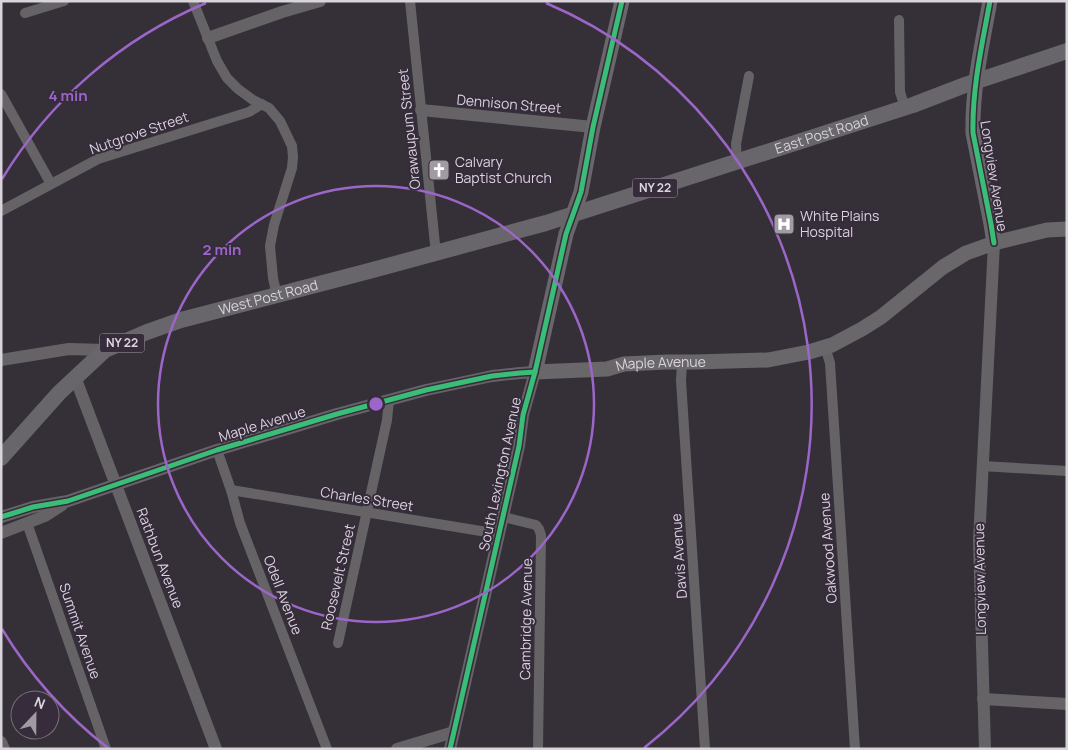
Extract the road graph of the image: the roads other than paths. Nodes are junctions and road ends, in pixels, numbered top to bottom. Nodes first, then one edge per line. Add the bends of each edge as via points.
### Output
1 (64, 1) edge
2 (193, 1) edge
3 (320, 1) edge
4 (410, 1) edge
5 (622, 1) edge
6 (990, 1) edge
7 (25, 13) dead end
8 (899, 20) dead end
9 (208, 38) junction
10 (1067, 52) edge
11 (749, 76) dead end
12 (976, 82) junction
13 (1, 94) edge
14 (262, 104) junction
15 (904, 108) junction
16 (421, 110) junction
17 (593, 127) junction
18 (737, 162) junction
19 (51, 184) junction
20 (1, 211) edge
21 (574, 214) junction
22 (1067, 230) edge
23 (994, 243) junction
24 (436, 254) junction
25 (276, 296) junction
26 (825, 347) junction
27 (106, 350) junction
28 (1, 360) edge
29 (682, 362) junction
30 (535, 372) junction
31 (75, 377) junction
32 (389, 400) junction
33 (217, 450) junction
34 (3, 458) edge
35 (982, 466) junction
36 (1067, 471) edge
37 (116, 485) junction
38 (231, 490) junction
39 (68, 501) junction
40 (366, 512) junction
41 (1, 517) edge
42 (503, 517) junction
43 (27, 523) junction
44 (1, 533) edge
45 (500, 534) junction
46 (338, 642) dead end
47 (983, 699) junction
48 (1067, 704) edge
49 (454, 732) junction
50 (1, 742) edge
51 (4, 749) edge
52 (106, 749) edge
53 (216, 749) edge
54 (326, 749) edge
55 (397, 749) edge
56 (450, 749) edge
57 (538, 749) edge
58 (705, 749) edge
59 (855, 749) edge
60 (985, 749) edge

1 - 7 street
2 - 9 street
3 - 9 street
4 - 16 street, Orawaupum Street
5 - 17 main road, South Lexington Avenue
6 - 12 main road, Longview Avenue
8 - 15 street via 900,92
9 - 14 street via 227,78
10 - 12 main road, East Post Road / NY 22
11 - 18 street via 736,144
12 - 15 main road, East Post Road / NY 22
12 - 23 main road, Longview Avenue via 973,133
13 - 19 street
14 - 19 street, Nutgrove Street via 249,112 98,159
14 - 25 street via 270,108 280,121 292,146 293,157 271,238 270,256
15 - 18 main road, East Post Road / NY 22
16 - 17 street, Dennison Street
16 - 24 street, Orawaupum Street
17 - 21 main road, South Lexington Avenue
18 - 21 main road, East Post Road / NY 22
19 - 20 street, Nutgrove Street
21 - 24 main road, West Post Road / NY 22
21 - 30 main road, South Lexington Avenue via 566,234
22 - 23 main road, Maple Avenue via 1047,230
23 - 26 main road, Maple Avenue via 966,253 942,267 882,317 844,340
23 - 35 street, Longview Avenue
24 - 25 main road, West Post Road / NY 22
25 - 27 main road, West Post Road / NY 22 via 164,326
26 - 29 main road, Maple Avenue via 768,360
26 - 59 street, Oakwood Avenue via 830,363
27 - 28 street via 69,349
27 - 31 main road, West Post Road / NY 22
29 - 30 main road, Maple Avenue
29 - 58 street, Davis Avenue
30 - 32 street, Maple Avenue via 470,380
30 - 42 street, South Lexington Avenue
31 - 34 main road, West Post Road / NY 22
31 - 37 street, Rathbun Avenue
32 - 33 street, Maple Avenue
32 - 40 street, Roosevelt Street
33 - 37 street, Maple Avenue
33 - 38 street, Odell Avenue
35 - 36 street
35 - 47 street, Longview Avenue via 978,541
37 - 39 street, Maple Avenue
37 - 53 street, Rathbun Avenue
38 - 40 street, Charles Street
38 - 54 street, Odell Avenue via 240,523
39 - 41 street, Maple Avenue
39 - 43 street
40 - 45 street, Charles Street
40 - 46 street, Roosevelt Street
42 - 45 street, South Lexington Avenue
42 - 57 street, Cambridge Avenue via 536,525 541,535
43 - 44 street
43 - 52 street, Summit Avenue
45 - 49 street, South Lexington Avenue
47 - 48 street
47 - 60 street, Longview Avenue
49 - 55 street
49 - 56 street, South Lexington Avenue
50 - 51 street

